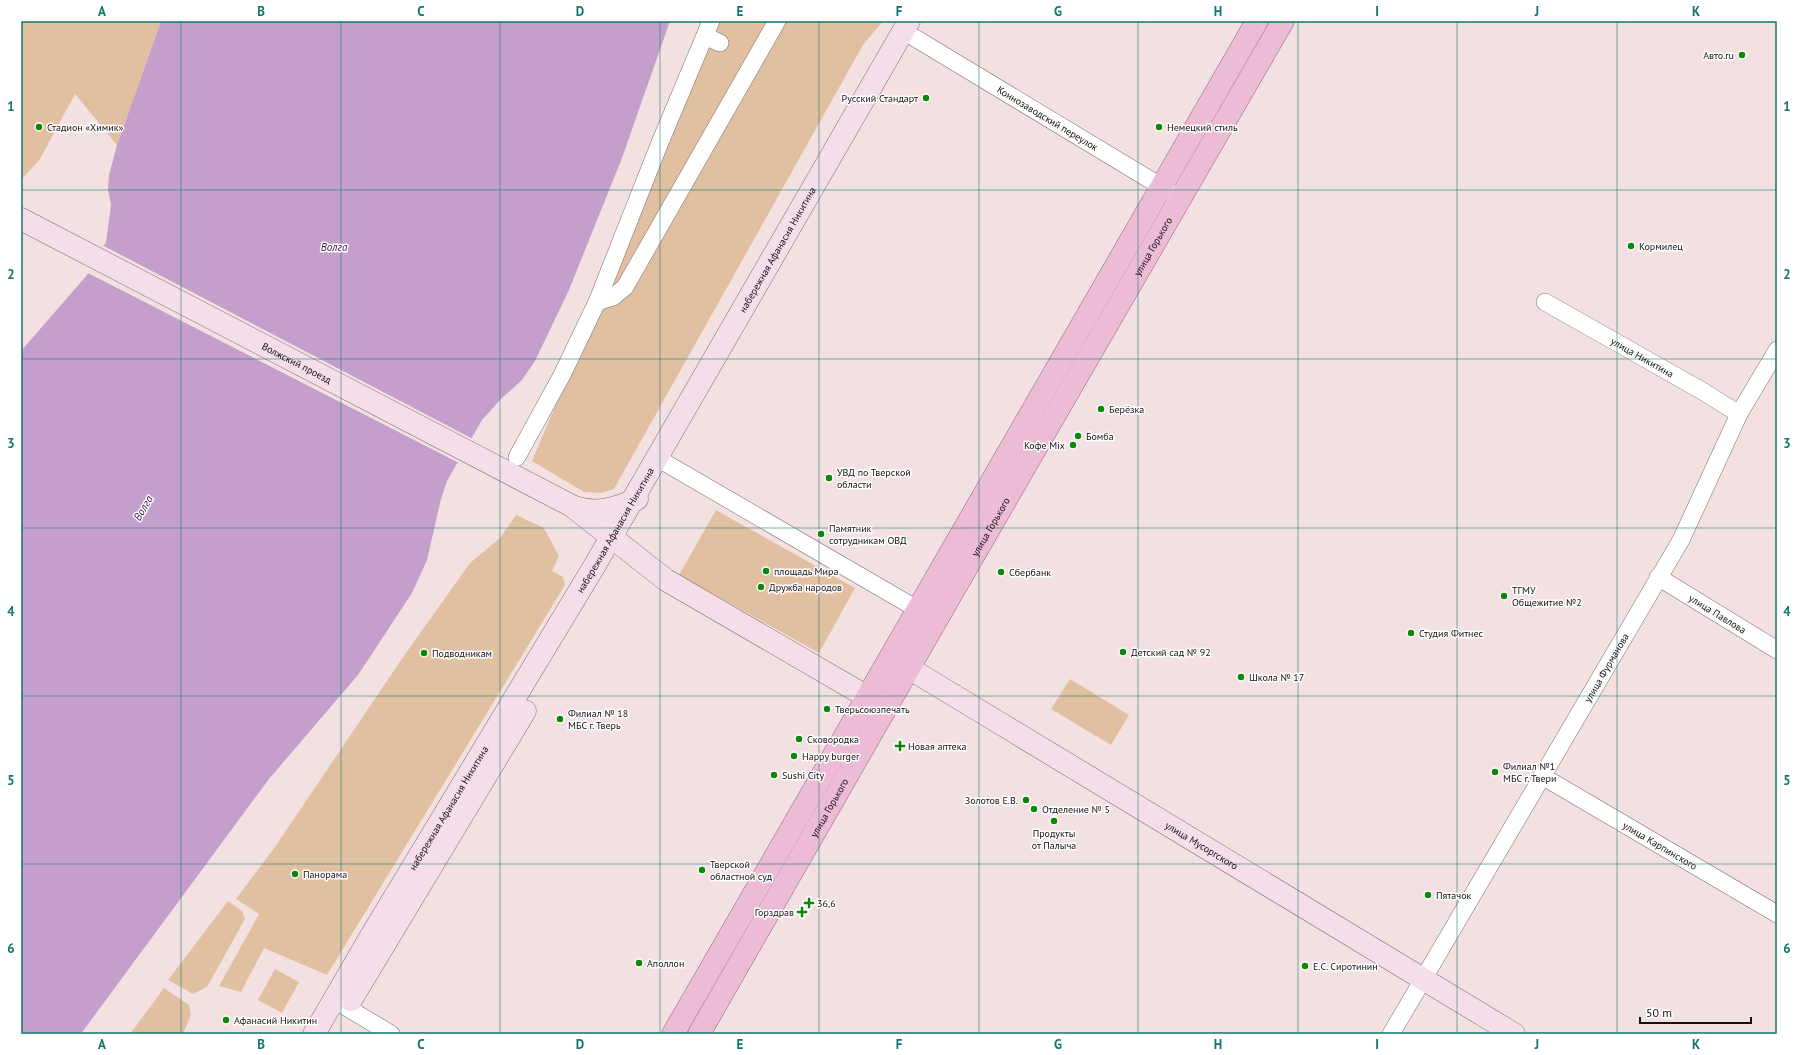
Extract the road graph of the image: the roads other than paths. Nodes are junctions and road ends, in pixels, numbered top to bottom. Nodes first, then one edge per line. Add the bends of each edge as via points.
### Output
1 (777, 21) edge
2 (1257, 21) edge
3 (1283, 21) edge
4 (916, 27) edge
5 (712, 33) edge
6 (1161, 186) junction
7 (1180, 198) junction
8 (21, 219) edge
9 (597, 302) junction
10 (1545, 302) dead end
11 (1777, 350) edge
12 (1739, 414) junction
13 (517, 456) dead end
14 (662, 469) junction
15 (632, 502) junction
16 (572, 506) junction
17 (617, 542) junction
18 (596, 565) junction
19 (1658, 578) junction
20 (917, 608) junction
21 (1777, 650) edge
22 (890, 656) junction
23 (909, 668) junction
24 (867, 696) junction
25 (886, 708) junction
26 (1542, 776) junction
27 (1777, 914) edge
28 (1424, 979) junction
29 (340, 1003) junction
30 (314, 1034) edge
31 (331, 1034) edge
32 (391, 1034) edge
33 (673, 1034) edge
34 (699, 1034) edge
35 (1392, 1034) edge
36 (1514, 1034) edge

1 - 9 street via 624,287 613,297
2 - 6 main road
3 - 7 main road, улица Горького
4 - 6 street, Коннозаводский переулок via 1005,92
4 - 14 main road, набережная Афанасия Никитина
5 - 9 street via 659,145
6 - 7 street, Коннозаводский переулок
6 - 20 main road
7 - 23 main road, улица Горького
8 - 16 main road, Волжский проезд
9 - 13 street via 562,375
10 - 12 street, улица Никитина
11 - 12 street, улица Фурманова
12 - 19 street, улица Фурманова via 1681,540
14 - 15 main road, Волжский проезд via 651,491
14 - 17 main road, набережная Афанасия Никитина
14 - 20 street via 698,481
15 - 16 main road, Волжский проезд via 600,511
15 - 17 main road, набережная Афанасия Никитина
16 - 17 main road, Волжский проезд
16 - 18 main road, Волжский проезд via 587,526
17 - 18 main road, набережная Афанасия Никитина
17 - 24 main road via 666,580
17 - 29 main road, набережная Афанасия Никитина
18 - 29 main road, набережная Афанасия Никитина via 375,929
19 - 21 street, улица Павлова
19 - 26 street, улица Фурманова
20 - 22 main road
22 - 23 main road, улица Мусоргского
22 - 24 main road
23 - 25 main road, улица Горького
23 - 28 main road, улица Мусоргского
24 - 25 main road
24 - 33 main road
25 - 34 main road, улица Горького
26 - 27 street, улица Карпинского
26 - 28 street, улица Фурманова
28 - 35 street, улица Фурманова
28 - 36 main road, улица Мусоргского
29 - 30 main road, набережная Афанасия Никитина
29 - 31 main road, набережная Афанасия Никитина
29 - 32 street

